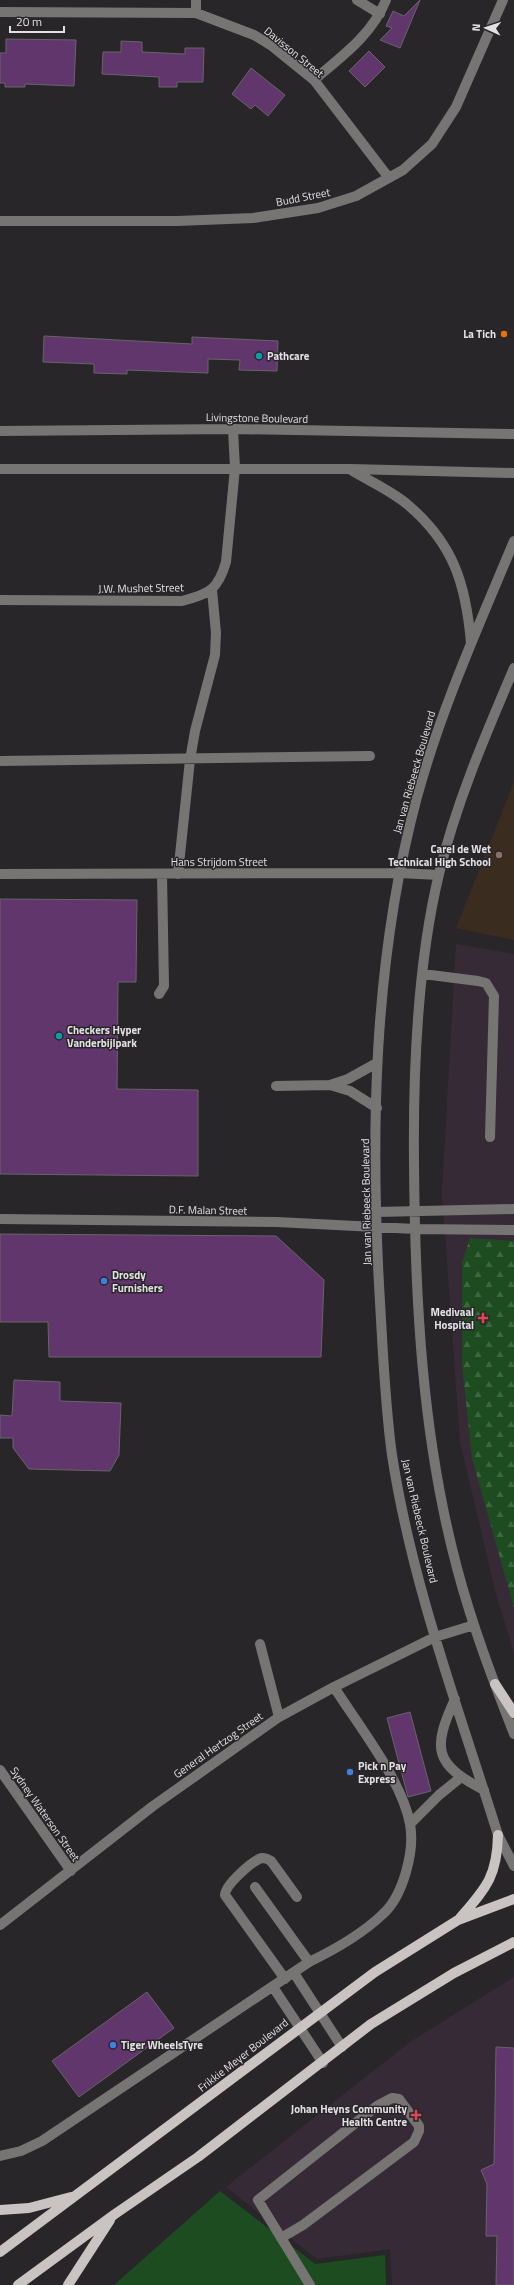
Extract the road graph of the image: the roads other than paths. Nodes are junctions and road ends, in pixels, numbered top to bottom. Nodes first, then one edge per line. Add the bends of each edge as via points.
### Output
1 (196, 0) edge
2 (357, 0) edge
3 (386, 0) edge
4 (503, 0) edge
5 (0, 12) edge
6 (196, 13) junction
7 (380, 14) junction
8 (314, 80) junction
9 (389, 178) junction
10 (0, 221) edge
11 (232, 429) junction
12 (0, 431) edge
13 (514, 434) edge
14 (235, 468) junction
15 (0, 469) edge
16 (350, 469) junction
17 (514, 473) edge
18 (514, 541) edge
19 (212, 590) junction
20 (0, 600) edge
21 (471, 645) junction
22 (514, 668) edge
23 (370, 756) dead end
24 (190, 760) junction
25 (0, 761) edge
26 (399, 873) junction
27 (0, 874) edge
28 (162, 874) junction
29 (178, 874) junction
30 (439, 875) junction
31 (423, 974) junction
32 (159, 994) dead end
33 (377, 1063) junction
34 (330, 1085) junction
35 (276, 1086) dead end
36 (377, 1108) junction
37 (490, 1138) dead end
38 (514, 1209) edge
39 (376, 1212) junction
40 (415, 1212) junction
41 (0, 1219) edge
42 (376, 1227) junction
43 (415, 1229) junction
44 (514, 1230) edge
45 (474, 1625) junction
46 (435, 1638) junction
47 (260, 1644) dead end
48 (495, 1684) junction
49 (334, 1687) junction
50 (455, 1699) junction
51 (514, 1713) edge
52 (279, 1717) junction
53 (514, 1734) edge
54 (0, 1770) edge
55 (460, 1778) junction
56 (484, 1790) junction
57 (410, 1824) junction
58 (498, 1835) junction
59 (514, 1866) edge
60 (71, 1871) junction
61 (255, 1887) dead end
62 (297, 1897) dead end
63 (514, 1899) edge
64 (458, 1920) junction
65 (0, 1926) edge
66 (514, 1942) edge
67 (309, 1962) junction
68 (294, 1972) junction
69 (285, 1979) junction
70 (273, 1987) junction
71 (319, 2012) junction
72 (298, 2027) junction
73 (342, 2047) junction
74 (323, 2063) junction
75 (0, 2156) edge
76 (76, 2196) junction
77 (0, 2210) edge
78 (115, 2214) junction
79 (282, 2238) junction
80 (0, 2252) edge
81 (18, 2285) edge
82 (68, 2285) edge
83 (310, 2285) edge

1 - 6 street
2 - 7 street
3 - 7 street
4 - 9 street, Budd Street via 456,107 432,144 403,170
5 - 6 street, Davisson Street
6 - 8 street, Davisson Street via 254,35
7 - 8 street via 358,41
8 - 9 street, Davisson Street
9 - 10 street, Budd Street via 356,196 318,208 252,218 177,221
11 - 12 street, Livingstone Boulevard
11 - 13 street, Livingstone Boulevard
11 - 14 street
14 - 15 street
14 - 16 street
14 - 19 street via 226,562 222,577
16 - 17 street
16 - 21 street via 407,504 431,528 451,557 468,607
18 - 21 street, Jan van Riebeeck Boulevard
19 - 20 street, J.W. Mushet Street via 182,601
19 - 24 street via 215,655
21 - 26 street, Jan van Riebeeck Boulevard via 438,729 417,798
22 - 30 street via 464,790
23 - 24 street
24 - 25 street
24 - 29 street
26 - 29 street, Hans Strijdom Street
26 - 30 street, Hans Strijdom Street
26 - 33 street, Jan van Riebeeck Boulevard via 387,952
27 - 28 street, Hans Strijdom Street
28 - 29 street, Hans Strijdom Street
28 - 32 street via 164,986
30 - 31 street
31 - 37 street via 486,983 494,996
31 - 40 street via 416,1050
33 - 34 street via 348,1079
33 - 36 street, Jan van Riebeeck Boulevard
34 - 35 street
34 - 36 street via 350,1091
36 - 39 street, Jan van Riebeeck Boulevard
38 - 40 street
39 - 40 street
39 - 42 street, Jan van Riebeeck Boulevard
40 - 43 street
41 - 42 street, D.F. Malan Street via 277,1222
42 - 43 street, D.F. Malan Street
42 - 46 street, Jan van Riebeeck Boulevard via 392,1455
43 - 44 street, D.F. Malan Street
43 - 45 street via 422,1353 438,1488 456,1568
45 - 46 street, General Hertzog Street
45 - 48 street
46 - 49 street, General Hertzog Street
46 - 50 street, Jan van Riebeeck Boulevard
47 - 52 street
48 - 51 main road
48 - 53 street
49 - 52 street, General Hertzog Street
49 - 57 street via 387,1768 402,1799
50 - 55 street via 444,1724 440,1742 443,1758
50 - 56 street, Jan van Riebeeck Boulevard
52 - 60 street, General Hertzog Street via 153,1806
54 - 60 street, Sydney Waterson Street
55 - 56 street
55 - 57 street
56 - 58 street, Jan van Riebeeck Boulevard
57 - 67 street via 412,1848 407,1866 401,1886 384,1914 324,1955
58 - 59 street, Jan van Riebeeck Boulevard
58 - 64 main road via 498,1853 493,1872 478,1897
60 - 65 street, General Hertzog Street
61 - 67 street
62 - 69 street via 267,1858 258,1861 231,1882 225,1891
63 - 64 main road, Frikkie Meyer Boulevard
64 - 71 main road, Frikkie Meyer Boulevard via 374,1972
66 - 73 main road via 413,1997 371,2024
67 - 68 street
68 - 69 street
68 - 71 street
69 - 70 street
70 - 72 street
70 - 75 street via 42,2141 21,2151
71 - 72 main road, Frikkie Meyer Boulevard
71 - 73 street
72 - 74 street
72 - 76 main road, Frikkie Meyer Boulevard
73 - 74 main road
74 - 78 main road via 198,2157
76 - 77 main road via 29,2208
76 - 80 main road, Frikkie Meyer Boulevard
78 - 81 main road
78 - 82 main road
79 - 79 street via 258,2203 258,2198 377,2106 392,2098 399,2099 419,2126 414,2142
79 - 83 street

